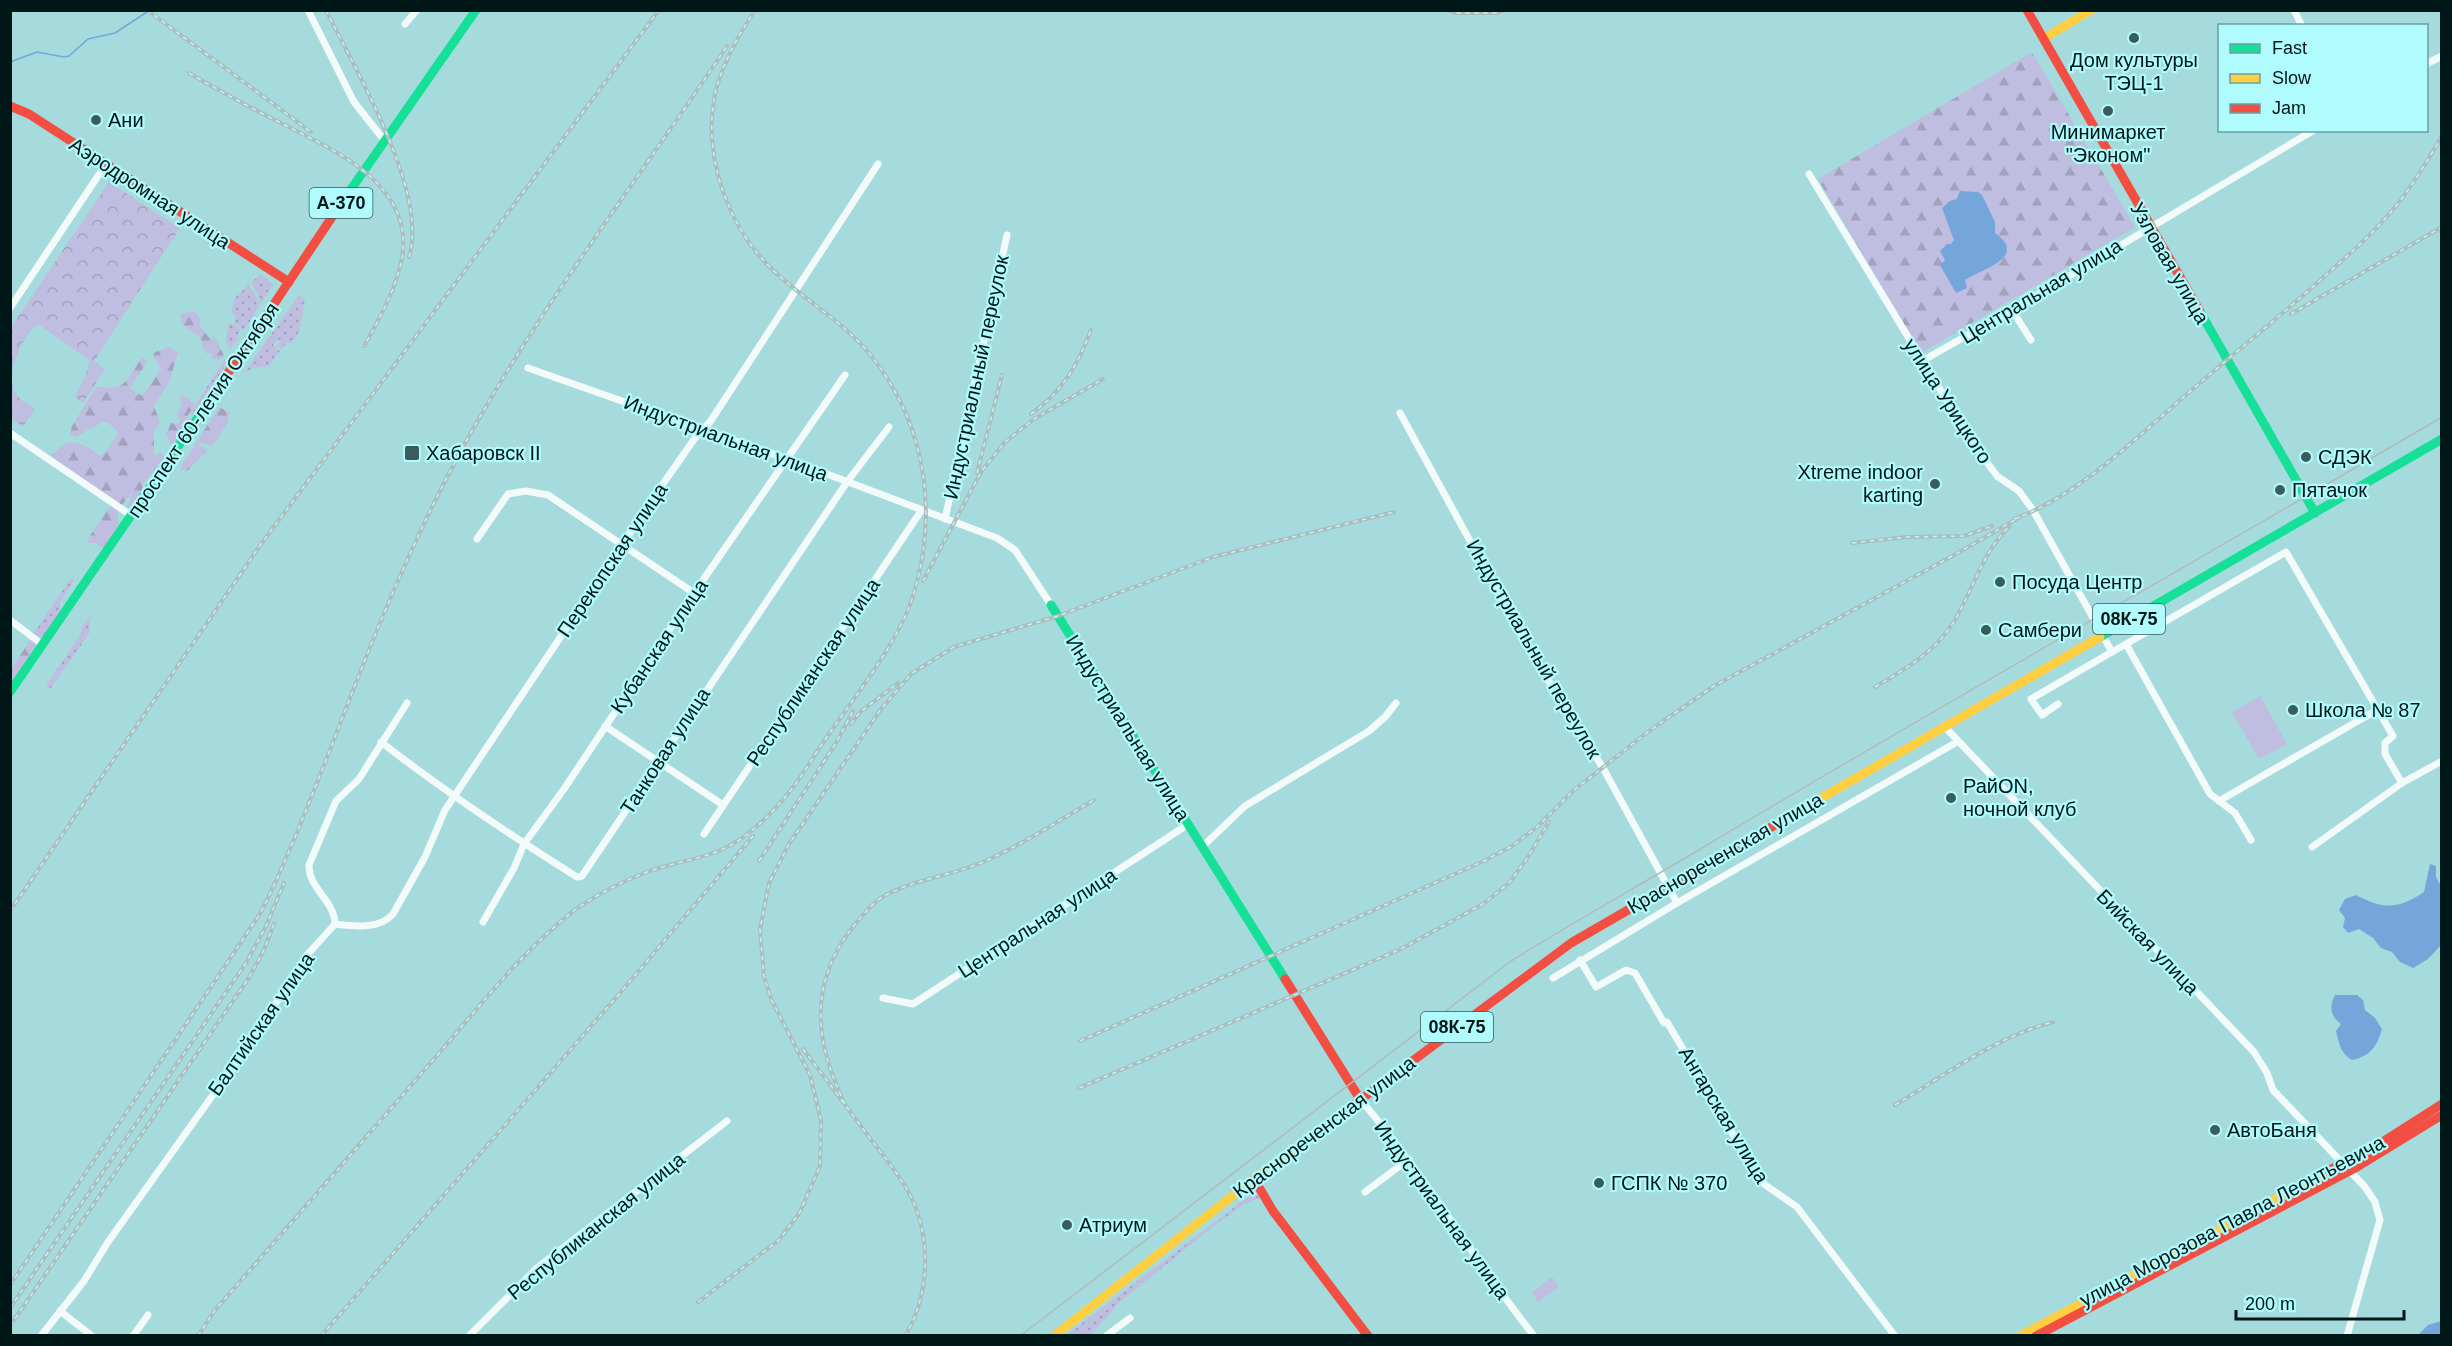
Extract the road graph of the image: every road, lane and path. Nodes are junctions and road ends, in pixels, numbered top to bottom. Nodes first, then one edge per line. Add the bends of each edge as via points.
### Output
1 (308, 10) edge
2 (417, 10) edge
3 (476, 10) edge
4 (483, 10) edge
5 (2027, 10) edge
6 (2091, 10) edge
7 (2294, 10) edge
8 (405, 24) dead end
9 (2301, 24) edge
10 (2043, 39) junction
11 (2442, 56) edge
12 (2428, 63) edge
13 (10, 106) edge
14 (395, 126) junction
15 (2311, 132) edge
16 (384, 140) junction
17 (106, 164) junction
18 (878, 164) dead end
19 (1809, 174) dead end
20 (2149, 227) junction
21 (1007, 235) dead end
22 (289, 282) junction
23 (10, 308) edge
24 (2012, 310) junction
25 (2031, 340) dead end
26 (1923, 361) junction
27 (528, 368) dead end
28 (845, 375) dead end
29 (1400, 413) dead end
30 (888, 427) dead end
31 (704, 430) junction
32 (10, 433) edge
33 (2442, 439) edge
34 (786, 459) junction
35 (847, 482) junction
36 (921, 511) junction
37 (2315, 513) junction
38 (132, 516) junction
39 (945, 519) junction
40 (477, 538) dead end
41 (622, 543) junction
42 (694, 593) junction
43 (1051, 605) joint
44 (10, 620) edge
45 (2102, 635) junction
46 (2127, 644) junction
47 (43, 645) junction
48 (2112, 652) junction
49 (10, 692) edge
50 (407, 703) dead end
51 (1396, 703) dead end
52 (2058, 704) dead end
53 (2377, 710) junction
54 (605, 726) junction
55 (1944, 726) junction
56 (381, 742) junction
57 (1957, 742) junction
58 (2442, 761) edge
59 (659, 762) junction
60 (2402, 783) junction
61 (454, 797) junction
62 (2219, 801) junction
63 (723, 805) junction
64 (1187, 825) junction
65 (704, 834) dead end
66 (2251, 840) dead end
67 (524, 844) junction
68 (1202, 847) junction
69 (2312, 847) dead end
70 (1668, 886) junction
71 (1677, 903) junction
72 (483, 922) dead end
73 (335, 924) junction
74 (1580, 960) junction
75 (1553, 978) dead end
76 (883, 998) dead end
77 (1360, 1099) junction
78 (2442, 1104) edge
79 (2442, 1114) edge
80 (727, 1120) dead end
81 (1409, 1159) junction
82 (2347, 1167) junction
83 (1254, 1179) junction
84 (1365, 1192) dead end
85 (60, 1311) junction
86 (148, 1315) dead end
87 (1130, 1318) dead end
88 (41, 1335) edge
89 (92, 1335) edge
90 (133, 1335) edge
91 (469, 1335) edge
92 (1054, 1335) edge
93 (1106, 1335) edge
94 (1368, 1335) edge
95 (1534, 1335) edge
96 (1895, 1335) edge
97 (2020, 1335) edge
98 (2036, 1335) edge
99 (2347, 1335) edge

1 - 16 street via 354,102
2 - 8 street
3 - 14 main road, проспект 60-летия Октября / А-370
4 - 14 main road, проспект 60-летия Октября / А-370
5 - 10 main road, Узловая улица
6 - 10 main road
7 - 9 street
10 - 20 main road, Узловая улица
11 - 12 street
13 - 17 main road, Аэродромная улица
14 - 16 main road, проспект 60-летия Октября / А-370
15 - 20 street, Центральная улица
16 - 22 main road, проспект 60-летия Октября / А-370
17 - 22 main road, Аэродромная улица
17 - 23 street
18 - 31 street, Перекопская улица
19 - 26 street, улица Урицкого
20 - 24 street, Центральная улица
20 - 37 main road, Узловая улица
21 - 39 street, Индустриальный переулок
22 - 38 main road, проспект 60-летия Октября / А-370
24 - 25 street
24 - 26 street, Центральная улица
26 - 45 street, улица Урицкого via 1997,476 2019,491 2033,510
27 - 31 street, Индустриальная улица
28 - 34 street, Кубанская улица
29 - 70 street, Индустриальный переулок via 1533,656 1603,768
30 - 35 street, Танковая улица
31 - 34 street, Индустриальная улица
31 - 41 street, Перекопская улица
32 - 38 street
33 - 37 main road, Краснореченская улица / 08К-75
34 - 35 street, Индустриальная улица
34 - 42 street, Кубанская улица
35 - 36 street, Индустриальная улица
35 - 59 street, Танковая улица
36 - 39 street, Индустриальная улица
36 - 63 street, Республиканская улица
37 - 45 main road, Краснореченская улица / 08К-75
38 - 47 main road, проспект 60-летия Октября / А-370
39 - 43 street, Индустриальная улица via 1007,543
40 - 41 street via 504,497 526,491 555,498
41 - 42 street
41 - 61 street, Перекопская улица
42 - 54 street, Кубанская улица
43 - 64 main road, Индустриальная улица
44 - 47 street
45 - 48 street, улица Урицкого
45 - 55 main road, Краснореченская улица / 08К-75
46 - 48 street
46 - 53 street via 2286,552
46 - 62 street via 2210,794
47 - 49 main road, проспект 60-летия Октября / А-370
48 - 52 street via 2031,699 2042,715
50 - 56 street
51 - 68 street via 1369,730 1245,806
53 - 60 street via 2393,736 2385,743 2385,754
53 - 62 street
54 - 59 street
54 - 67 street, Кубанская улица
55 - 57 street, Бийская улица
55 - 70 main road, Краснореченская улица / 08К-75
56 - 61 street, Танковая улица
56 - 73 street via 359,779 336,801 309,865 311,878 332,910
57 - 71 street
57 - 82 street, Бийская улица via 2254,1052 2273,1090
58 - 60 street
59 - 63 street
59 - 67 street, Танковая улица via 582,876 577,877
60 - 69 street
61 - 67 street, Танковая улица
61 - 73 street, Перекопская улица via 389,919 374,925
62 - 66 street via 2235,813
63 - 65 street, Республиканская улица
64 - 68 main road, Индустриальная улица
64 - 76 street, Центральная улица via 914,1004
67 - 72 street, Кубанская улица
68 - 77 main road, Индустриальная улица
70 - 71 street, Индустриальный переулок
70 - 77 main road, Краснореченская улица / 08К-75 via 1571,943
71 - 74 street
73 - 85 street, Балтийская улица via 307,955 250,1043
74 - 75 street
74 - 96 street, Ангарская улица via 1596,987 1626,970 1635,973 1761,1182 1797,1207
77 - 81 street, Индустриальная улица
77 - 83 main road, Краснореченская улица / 08К-75
78 - 82 main road, улица Морозова Павла Леонтьевича
79 - 82 main road, улица Морозова Павла Леонтьевича via 2392,1147
80 - 91 street, Республиканская улица via 537,1268
81 - 84 street
81 - 95 street, Индустриальная улица via 1495,1286
82 - 97 main road, улица Морозова Павла Леонтьевича via 2276,1199
82 - 98 main road, улица Морозова Павла Леонтьевича
82 - 99 street, Бийская улица via 2375,1202 2380,1220
83 - 92 main road, Краснореченская улица
83 - 94 main road
85 - 88 street, Балтийская улица
85 - 89 street
86 - 90 street
87 - 93 street

